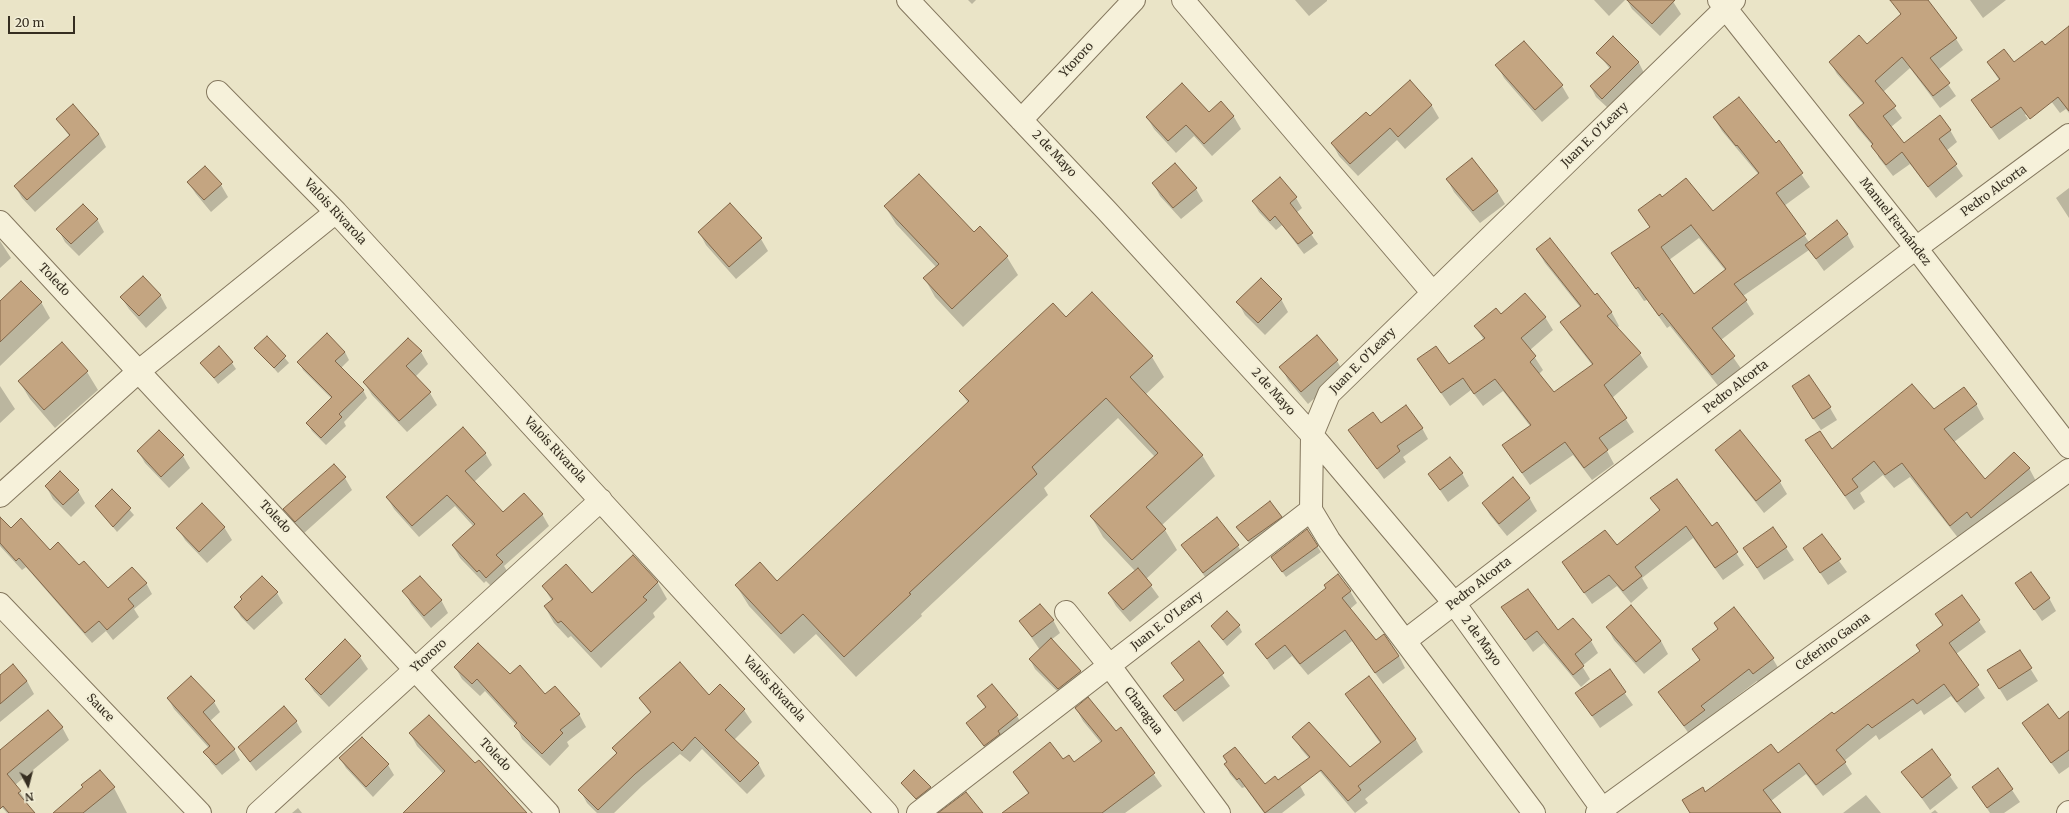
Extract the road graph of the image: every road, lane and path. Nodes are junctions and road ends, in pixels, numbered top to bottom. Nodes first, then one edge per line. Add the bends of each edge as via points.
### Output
1 (908, 0) edge
2 (1134, 0) edge
3 (1183, 0) edge
4 (1726, 3) edge
5 (218, 92) dead end
6 (1021, 120) junction
7 (2069, 135) edge
8 (336, 212) junction
9 (0, 222) edge
10 (1916, 248) junction
11 (1432, 292) junction
12 (139, 371) junction
13 (1312, 435) junction
14 (2069, 447) edge
15 (2069, 470) edge
16 (0, 496) edge
17 (601, 500) junction
18 (1311, 510) junction
19 (1454, 603) junction
20 (0, 604) edge
21 (1066, 612) dead end
22 (1405, 641) junction
23 (1109, 666) junction
24 (416, 669) junction
25 (1601, 812) edge
26 (200, 813) edge
27 (258, 813) edge
28 (548, 813) edge
29 (887, 813) edge
30 (918, 813) edge
31 (1219, 813) edge
32 (1534, 813) edge

1 - 6 street, 2 de Mayo
2 - 6 street, Ytororo
3 - 11 street
4 - 10 street, Manuel Fernández
4 - 11 street, Juan E. O'Leary
5 - 8 street, Valois Rivarola
6 - 13 street, 2 de Mayo via 1107,210
7 - 10 street, Pedro Alcorta
8 - 12 street
8 - 17 street, Valois Rivarola
9 - 12 street, Toledo
10 - 14 street, Manuel Fernández
10 - 19 street, Pedro Alcorta
11 - 13 street, Juan E. O'Leary via 1329,394
12 - 16 street
12 - 24 street, Toledo
13 - 18 street, Juan E. O'Leary
13 - 19 street, 2 de Mayo
15 - 25 street, Ceferino Gaona
17 - 24 street, Ytororo
17 - 29 street, Valois Rivarola
18 - 22 street via 1329,540
18 - 23 street, Juan E. O'Leary
19 - 22 street, Pedro Alcorta
19 - 25 street, 2 de Mayo
20 - 26 street, Sauce
21 - 23 street, Charagua
22 - 32 street
23 - 30 street, Juan E. O'Leary
23 - 31 street, Charagua
24 - 27 street, Ytororo
24 - 28 street, Toledo

